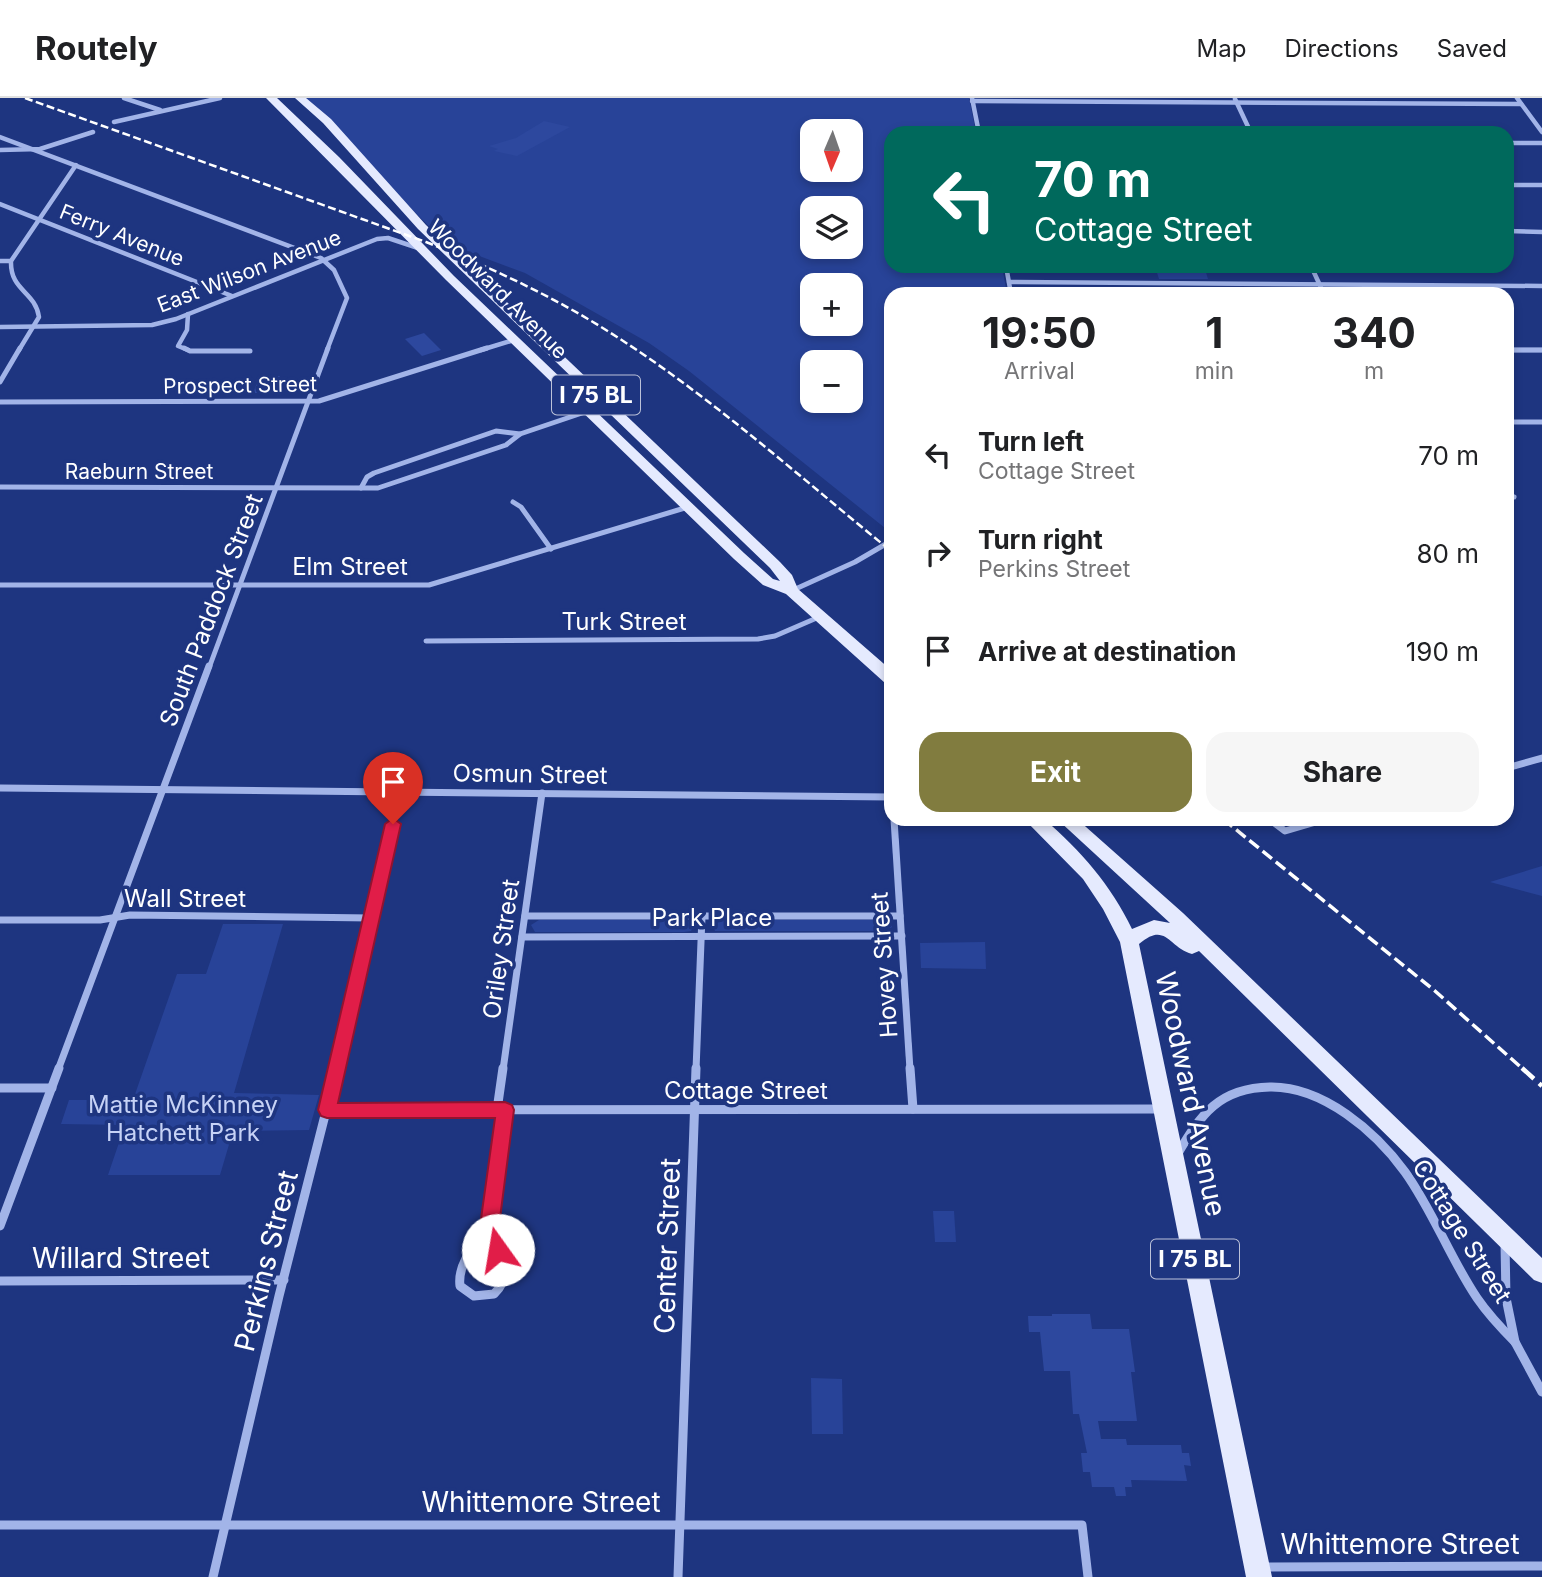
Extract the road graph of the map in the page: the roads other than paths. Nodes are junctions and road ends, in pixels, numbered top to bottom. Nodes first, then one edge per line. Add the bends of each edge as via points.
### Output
1 (124, 98) edge
2 (220, 98) edge
3 (271, 98) edge
4 (300, 98) edge
5 (1517, 98) edge
6 (972, 99) edge
7 (1236, 100) edge
8 (1521, 104) junction
9 (163, 111) junction
10 (114, 122) dead end
11 (978, 126) edge
12 (1248, 126) edge
13 (333, 128) junction
14 (93, 132) dead end
15 (306, 132) junction
16 (1542, 132) edge
17 (0, 137) edge
18 (1514, 143) edge
19 (1542, 143) edge
20 (0, 149) edge
21 (34, 149) junction
22 (76, 165) junction
23 (1514, 185) edge
24 (1542, 186) edge
25 (0, 204) edge
26 (39, 219) junction
27 (1514, 232) edge
28 (1542, 232) edge
29 (421, 249) junction
30 (325, 260) junction
31 (0, 261) edge
32 (11, 261) junction
33 (1007, 273) edge
34 (1314, 273) edge
35 (1009, 282) junction
36 (1319, 284) junction
37 (1542, 286) edge
38 (1010, 287) edge
39 (1320, 287) edge
40 (233, 296) junction
41 (188, 314) junction
42 (0, 327) edge
43 (35, 327) junction
44 (514, 340) junction
45 (1514, 349) edge
46 (1542, 350) edge
47 (250, 351) dead end
48 (0, 382) edge
49 (586, 385) junction
50 (0, 401) edge
51 (308, 402) junction
52 (588, 411) junction
53 (1514, 422) edge
54 (1542, 422) edge
55 (520, 434) junction
56 (643, 440) junction
57 (0, 487) edge
58 (277, 487) junction
59 (361, 488) junction
60 (513, 502) dead end
61 (688, 507) junction
62 (884, 545) edge
63 (551, 549) junction
64 (0, 585) edge
65 (241, 585) junction
66 (791, 591) junction
67 (819, 617) junction
68 (426, 641) dead end
69 (884, 674) edge
70 (1542, 758) edge
71 (1514, 766) edge
72 (0, 788) edge
73 (164, 790) junction
74 (400, 792) junction
75 (542, 793) junction
76 (884, 797) edge
77 (894, 826) edge
78 (1040, 826) edge
79 (1074, 826) edge
80 (1278, 826) edge
81 (1302, 826) edge
82 (525, 916) junction
83 (702, 916) junction
84 (900, 916) junction
85 (116, 917) junction
86 (371, 918) junction
87 (0, 920) edge
88 (701, 936) junction
89 (902, 936) junction
90 (522, 937) junction
91 (1129, 942) junction
92 (1274, 1012) junction
93 (0, 1088) edge
94 (52, 1088) junction
95 (913, 1109) junction
96 (1164, 1109) junction
97 (327, 1110) junction
98 (501, 1110) junction
99 (695, 1110) junction
100 (1174, 1160) junction
101 (0, 1226) edge
102 (489, 1226) junction
103 (1505, 1236) junction
104 (1542, 1273) edge
105 (284, 1280) junction
106 (0, 1281) edge
107 (1515, 1342) junction
108 (1542, 1392) edge
109 (0, 1525) edge
110 (225, 1525) junction
111 (680, 1525) junction
112 (1542, 1566) edge
113 (1258, 1572) edge
114 (213, 1577) edge
115 (678, 1577) edge
116 (1088, 1577) edge

1 - 9 street
2 - 9 street
3 - 15 main road, Woodward Avenue / I 75 BL
4 - 13 main road, Woodward Avenue / I 75 BL
5 - 8 street
6 - 7 street
6 - 11 street
7 - 8 street
7 - 12 street
8 - 16 street
9 - 10 street
13 - 15 main road via 324,133
13 - 49 main road, Woodward Avenue / I 75 BL via 422,227
14 - 21 street
15 - 29 main road, Woodward Avenue / I 75 BL
17 - 21 street
18 - 19 street
20 - 21 street
21 - 22 street
22 - 26 street
22 - 30 street
23 - 24 street
25 - 26 street, Ferry Avenue
26 - 32 street
26 - 40 street, Ferry Avenue
27 - 28 street
29 - 30 street, East Wilson Avenue via 382,238
29 - 44 main road, Woodward Avenue / I 75 BL
30 - 40 street, East Wilson Avenue
30 - 51 street, South Paddock Street via 346,298
31 - 32 street
32 - 43 street via 13,282 39,309
33 - 35 street
34 - 36 street
35 - 36 street
35 - 38 street
36 - 37 street
36 - 39 street
40 - 41 street, East Wilson Avenue
41 - 43 street, East Wilson Avenue via 141,327
41 - 47 street via 187,330 178,346 190,351
42 - 43 street, East Wilson Avenue
43 - 48 street
44 - 49 main road via 523,335 569,380
44 - 51 street, Prospect Street
44 - 52 main road, Woodward Avenue / I 75 BL
45 - 46 street
49 - 56 main road, Woodward Avenue / I 75 BL
50 - 51 street, Prospect Street
51 - 58 street, South Paddock Street
52 - 55 street, Raeburn Street
52 - 56 main road via 599,412 631,443
52 - 61 main road, Woodward Avenue / I 75 BL
53 - 54 street
55 - 59 street, Raeburn Street via 509,444 402,481
55 - 59 street, Raeburn Street via 499,431 480,436 378,471 368,476
56 - 66 main road, Woodward Avenue / I 75 BL via 785,575
57 - 58 street, Raeburn Street
58 - 59 street, Raeburn Street
58 - 65 street, South Paddock Street
60 - 63 street
61 - 63 street, Elm Street
61 - 66 main road, Woodward Avenue / I 75 BL via 768,582
62 - 66 street
63 - 65 street, Elm Street via 429,585
64 - 65 street, Elm Street
65 - 73 street, South Paddock Street
66 - 67 main road, Woodward Avenue / I 75 BL
67 - 68 street, Turk Street via 758,639
67 - 69 main road, Woodward Avenue / I 75 BL
70 - 71 street
72 - 73 street, Osmun Street
73 - 74 street, Osmun Street
73 - 85 street, South Paddock Street
74 - 75 street, Osmun Street
74 - 86 street, Perkins Street
75 - 76 street, Osmun Street
75 - 82 street, Oriley Street
77 - 84 street, Hovey Street
78 - 91 main road, Woodward Avenue / I 75 BL via 1086,867
79 - 92 main road, Woodward Avenue
80 - 81 street via 1285,831
82 - 83 street, Park Place
82 - 90 street, Oriley Street
83 - 84 street, Park Place
83 - 88 street, Center Street
84 - 89 street, Hovey Street
85 - 86 street, Wall Street
85 - 87 street, Wall Street
85 - 94 street, South Paddock Street
86 - 97 street, Perkins Street
88 - 89 street, Park Place
88 - 90 street, Park Place
88 - 99 street, Center Street
89 - 95 street, Hovey Street
90 - 98 street, Oriley Street
91 - 92 main road via 1146,928 1162,926
91 - 96 main road, Woodward Avenue / I 75 BL
92 - 103 main road, Woodward Avenue
93 - 94 street
94 - 101 street, South Paddock Street
95 - 96 street, Cottage Street
95 - 99 street, Cottage Street
96 - 100 main road, Woodward Avenue / I 75 BL
97 - 98 street, Cottage Street
97 - 105 street, Perkins Street
98 - 99 street, Cottage Street
98 - 102 street, Oriley Street
99 - 111 street, Center Street
100 - 107 street, Cottage Street via 1205,1111 1236,1091 1284,1087 1326,1100 1353,1119 1402,1168 1489,1314
100 - 113 main road, Woodward Avenue / I 75 BL
102 - 102 street via 459,1273 460,1286 474,1296 494,1294 507,1278
103 - 104 main road, Woodward Avenue
103 - 107 street via 1506,1298
105 - 106 street, Willard Street
105 - 110 street, Perkins Street
107 - 108 street
109 - 110 street, Whittemore Street
110 - 111 street, Whittemore Street
110 - 114 street, Perkins Street
111 - 115 street, Center Street
111 - 116 street, Whittemore Street via 1083,1525
112 - 113 street, Whittemore Street

